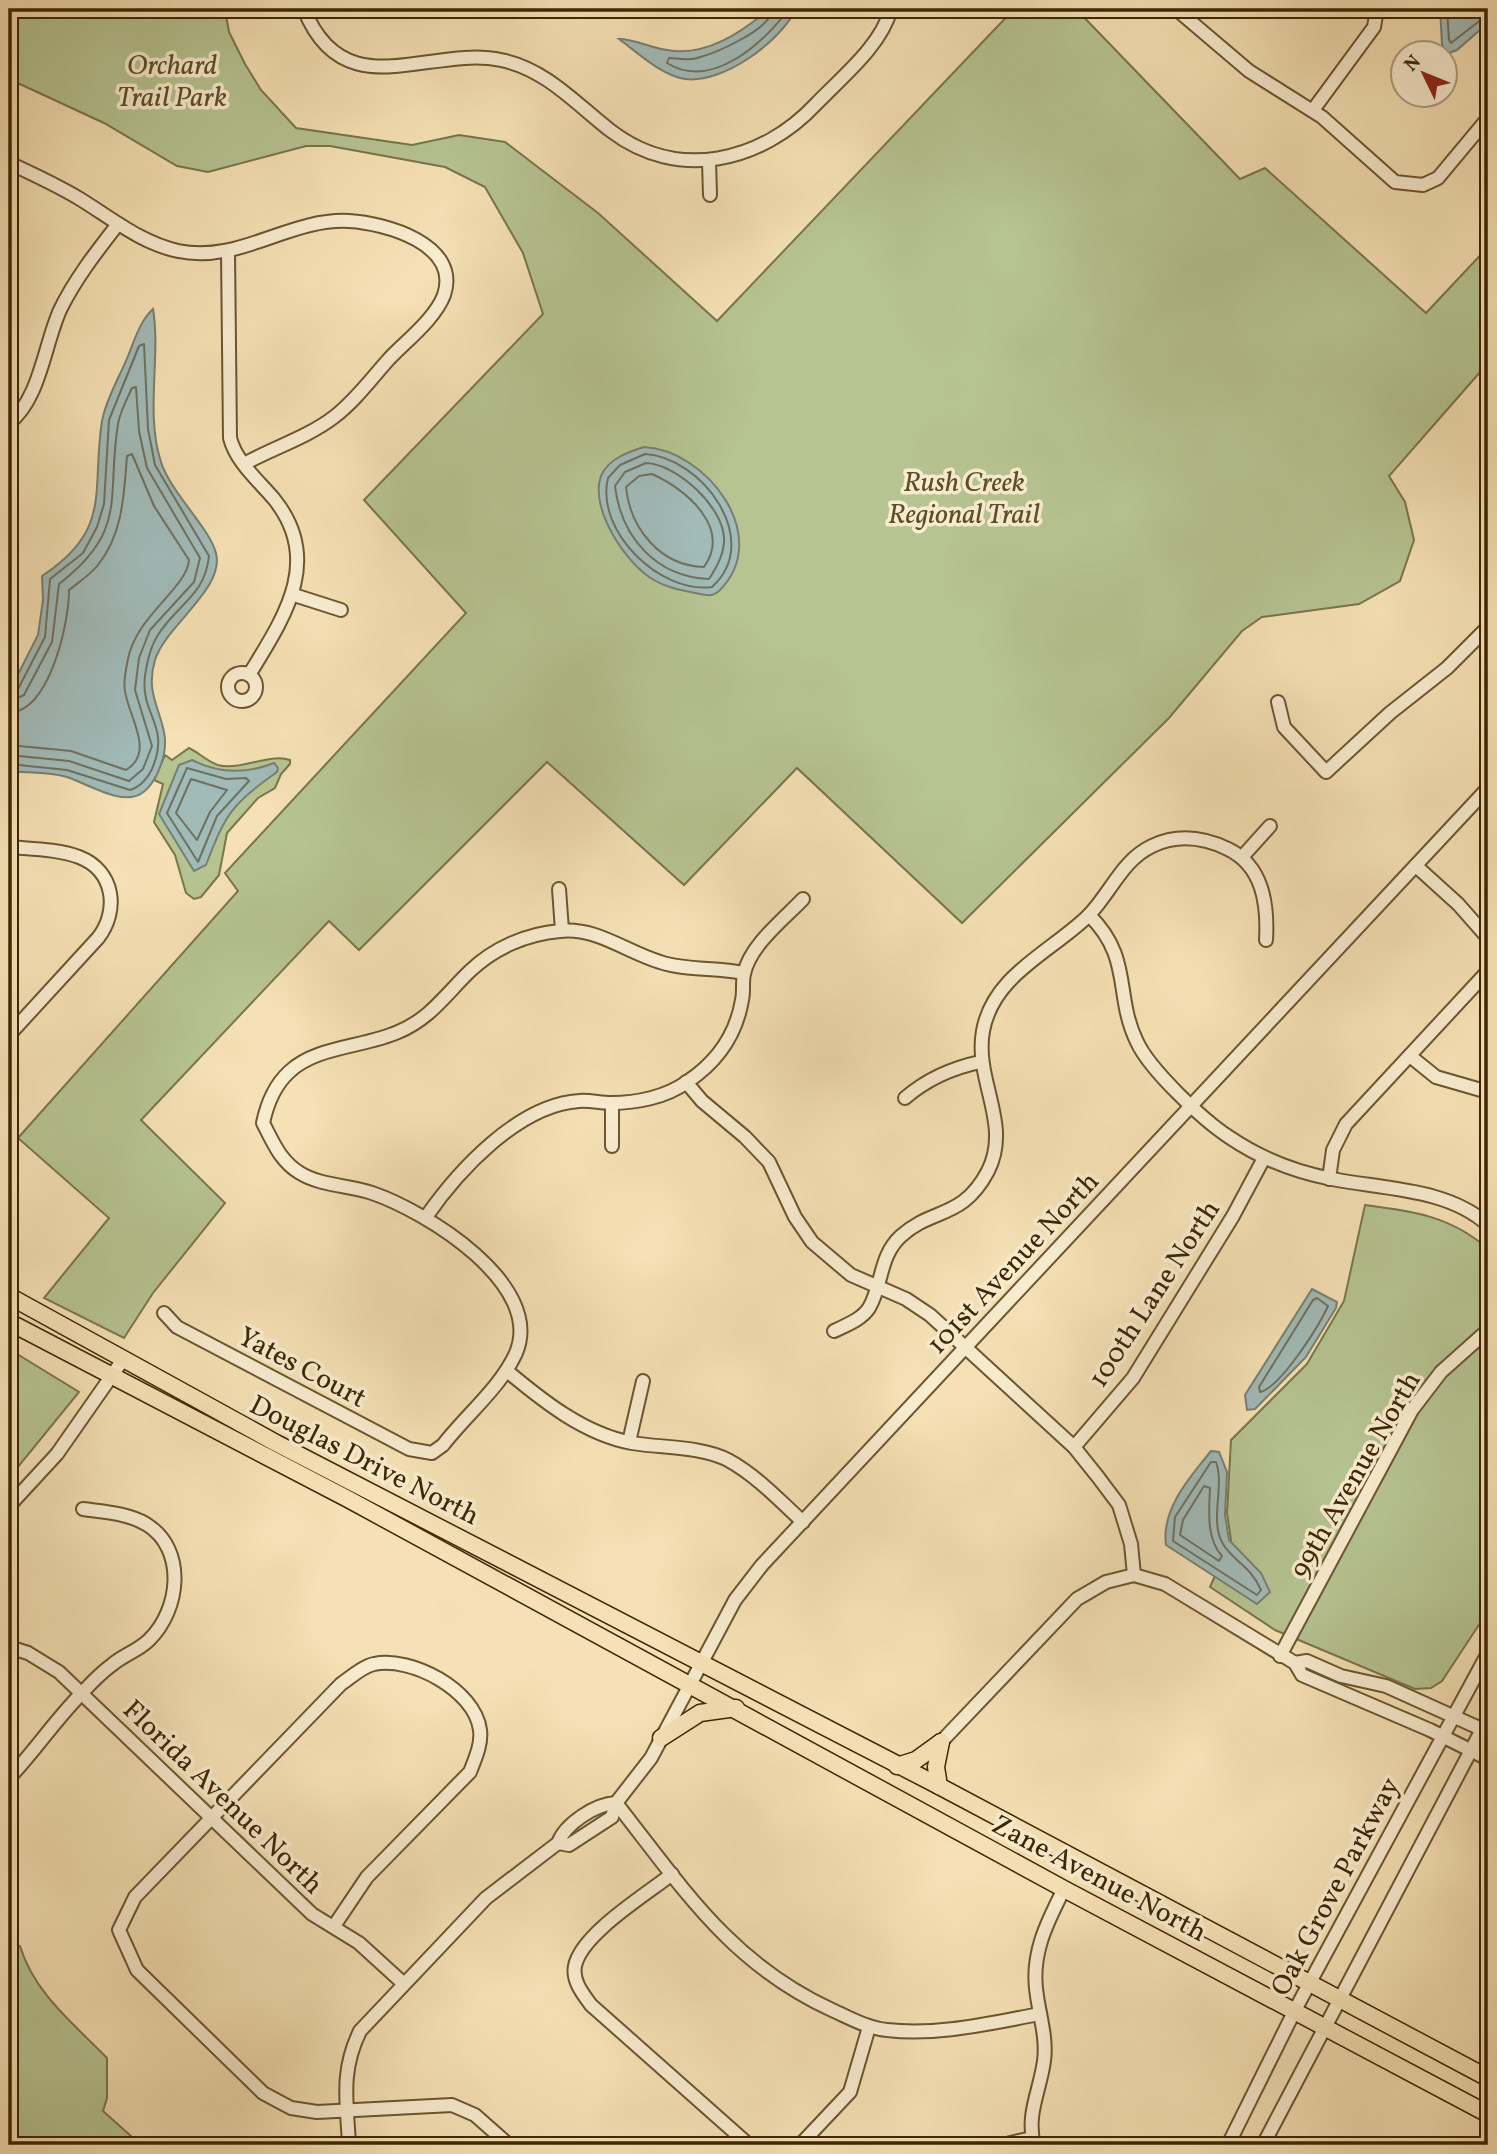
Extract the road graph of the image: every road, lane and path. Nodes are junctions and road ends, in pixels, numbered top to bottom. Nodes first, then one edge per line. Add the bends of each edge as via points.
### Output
1 (304, 9) edge
2 (891, 9) edge
3 (1176, 9) edge
4 (1377, 9) edge
5 (1313, 110) junction
6 (1488, 118) edge
7 (709, 161) junction
8 (9, 163) edge
9 (710, 195) dead end
10 (118, 224) junction
11 (228, 252) junction
12 (9, 422) edge
13 (244, 464) junction
14 (294, 596) junction
15 (341, 610) dead end
16 (1488, 627) edge
17 (249, 675) dead end
18 (1278, 702) dead end
19 (1488, 788) edge
20 (1270, 826) dead end
21 (1162, 828) dead end
22 (1166, 841) junction
23 (9, 847) edge
24 (1243, 856) junction
25 (1416, 866) junction
26 (559, 889) dead end
27 (803, 899) dead end
28 (1088, 915) junction
29 (562, 930) junction
30 (1488, 938) edge
31 (1266, 940) dead end
32 (1488, 971) edge
33 (744, 973) junction
34 (9, 1035) edge
35 (1410, 1056) junction
36 (980, 1062) junction
37 (686, 1082) junction
38 (1488, 1092) edge
39 (905, 1098) dead end
40 (612, 1103) junction
41 (1193, 1105) junction
42 (612, 1146) dead end
43 (1264, 1158) junction
44 (1329, 1179) junction
45 (425, 1217) junction
46 (1488, 1224) edge
47 (876, 1284) junction
48 (9, 1296) edge
49 (164, 1313) dead end
50 (9, 1322) edge
51 (1488, 1330) edge
52 (834, 1331) dead end
53 (966, 1346) junction
54 (121, 1361) junction
55 (507, 1371) junction
56 (111, 1377) junction
57 (643, 1381) dead end
58 (629, 1442) junction
59 (1074, 1447) junction
60 (9, 1506) edge
61 (83, 1509) dead end
62 (803, 1522) junction
63 (1135, 1575) junction
64 (9, 1647) edge
65 (1488, 1653) edge
66 (1280, 1656) junction
67 (1294, 1663) junction
68 (699, 1664) junction
69 (689, 1682) junction
70 (81, 1694) junction
71 (736, 1708) junction
72 (1453, 1714) junction
73 (1486, 1727) edge
74 (1441, 1736) junction
75 (661, 1738) junction
76 (941, 1742) junction
77 (1472, 1751) junction
78 (1488, 1759) edge
79 (897, 1766) junction
80 (9, 1778) edge
81 (939, 1786) junction
82 (616, 1802) junction
83 (211, 1817) junction
84 (672, 1874) junction
85 (1064, 1889) junction
86 (334, 1926) junction
87 (404, 1984) junction
88 (1310, 1984) junction
89 (1340, 1999) junction
90 (1295, 2010) junction
91 (1040, 2014) junction
92 (869, 2027) junction
93 (1325, 2027) junction
94 (1488, 2078) edge
95 (347, 2110) junction
96 (1488, 2114) edge
97 (1033, 2142) edge
98 (349, 2145) edge
99 (509, 2145) edge
100 (749, 2145) edge
101 (800, 2145) edge
102 (1002, 2145) edge
103 (1228, 2145) edge
104 (1263, 2145) edge

1 - 7 street via 319,35 356,62 387,68 466,57 513,63 550,81 633,145 666,157
2 - 7 street via 876,38 790,130 748,152
3 - 5 street via 1249,71
4 - 5 street via 1374,27
5 - 6 street via 1370,163 1408,186 1431,182
7 - 9 street
8 - 10 street
10 - 11 street via 178,251
10 - 12 street via 61,308 31,396
11 - 13 street via 229,429 232,447
11 - 13 street via 318,224 351,221 429,246 445,275 444,294 434,311 343,410
13 - 14 street via 290,525 297,549
14 - 15 street
14 - 17 street
16 - 18 street via 1374,736 1326,772 1284,727
19 - 25 street, 101st Avenue North
20 - 24 street
21 - 22 street
22 - 24 street via 1181,837 1212,841
22 - 28 street via 1144,850 1131,862
23 - 34 street via 81,858 103,875 113,905 98,938
24 - 31 street via 1258,879 1267,910
25 - 30 street
25 - 41 street, 101st Avenue North
26 - 29 street
27 - 33 street via 759,947
28 - 36 street via 1015,973 995,998 983,1029
28 - 41 street via 1102,928 1119,962 1136,1040 1151,1066
29 - 33 street via 592,934 660,962
29 - 45 street via 524,938 490,954 442,1003 400,1032 308,1060 290,1071 266,1108 262,1123 279,1156 302,1174 370,1192
32 - 35 street
33 - 37 street via 738,1022 726,1046
35 - 38 street via 1436,1077
35 - 44 street via 1340,1132
36 - 39 street via 955,1067
36 - 47 street via 995,1117 996,1143 989,1169 974,1193 958,1207 902,1235 887,1252
37 - 40 street via 662,1095
37 - 47 street via 769,1162 812,1242 851,1275
40 - 42 street
40 - 45 street via 578,1101 512,1128 450,1181
41 - 43 street via 1226,1135
41 - 53 street, 101st Avenue North
43 - 44 street
43 - 59 street, 100th Lane North via 1133,1378
44 - 46 street via 1452,1202
45 - 55 street via 502,1280 512,1296 520,1333
47 - 52 street via 869,1308
47 - 53 street via 906,1298
48 - 54 main road, Douglas Drive North
49 - 55 street, Yates Court via 177,1327 426,1454 443,1445
50 - 56 main road, Douglas Drive North
51 - 66 street, 99th Avenue North via 1441,1372 1412,1410
53 - 59 street
53 - 62 street, 101st Avenue North
54 - 56 street
54 - 68 main road, Douglas Drive North
55 - 58 street via 541,1399 593,1430
56 - 60 street via 57,1454
56 - 69 main road, Douglas Drive North
57 - 58 street
58 - 62 street via 726,1459 762,1483
59 - 63 street via 1119,1505
61 - 70 street via 127,1516 160,1535 169,1548 175,1587 162,1625
62 - 68 street, 101st Avenue North via 735,1600
63 - 66 street via 1165,1584
63 - 76 street via 1106,1583 1077,1599
64 - 70 street, Florida Avenue North via 42,1661
65 - 72 street, Oak Grove Parkway
66 - 67 street
67 - 72 street via 1307,1661 1341,1676 1385,1686
67 - 74 street via 1302,1675
68 - 69 street, 101st Avenue North
68 - 79 main road, Zane Avenue North
69 - 71 main road, Zane Avenue North
69 - 75 street, 101st Avenue North
70 - 80 street
70 - 83 street, Florida Avenue North
71 - 75 main road via 700,1713
71 - 85 main road, Zane Avenue North
72 - 73 street
72 - 74 street, Oak Grove Parkway
73 - 77 street, Oak Grove Parkway
74 - 77 street
74 - 88 street, Oak Grove Parkway
75 - 82 street, 101st Avenue North via 637,1779
76 - 79 main road via 916,1760
76 - 81 main road via 936,1767
77 - 78 street
77 - 89 street, Oak Grove Parkway
79 - 81 main road, Zane Avenue North
81 - 88 main road, Zane Avenue North
82 - 84 street
82 - 87 street, 101st Avenue North via 612,1817 569,1845 558,1843 486,1898
83 - 86 street, Florida Avenue North via 312,1914
83 - 86 street via 341,1684 372,1664 415,1668 459,1691 474,1708 481,1730 470,1772 367,1877
83 - 95 street via 135,1897 119,1930 124,1945 137,1970 263,2093 305,2111
84 - 92 street via 721,1935 758,1968
84 - 100 street via 589,1940 575,1965 577,1982 591,2005
85 - 90 main road, Zane Avenue North
85 - 91 street via 1037,1954
86 - 87 street, Florida Avenue North
87 - 95 street, 101st Avenue North via 359,2031 348,2055
88 - 89 main road, Zane Avenue North
88 - 90 street, Oak Grove Parkway
89 - 93 street, Oak Grove Parkway
89 - 94 main road, Zane Avenue North
90 - 93 main road, Zane Avenue North
90 - 103 street, Oak Grove Parkway
91 - 92 street via 944,2031
91 - 97 street via 1044,2061 1031,2112
92 - 101 street via 850,2092
93 - 96 main road, Zane Avenue North
93 - 104 street, Oak Grove Parkway
95 - 98 street, 101st Avenue North
95 - 99 street via 452,2105 475,2115
97 - 102 street

